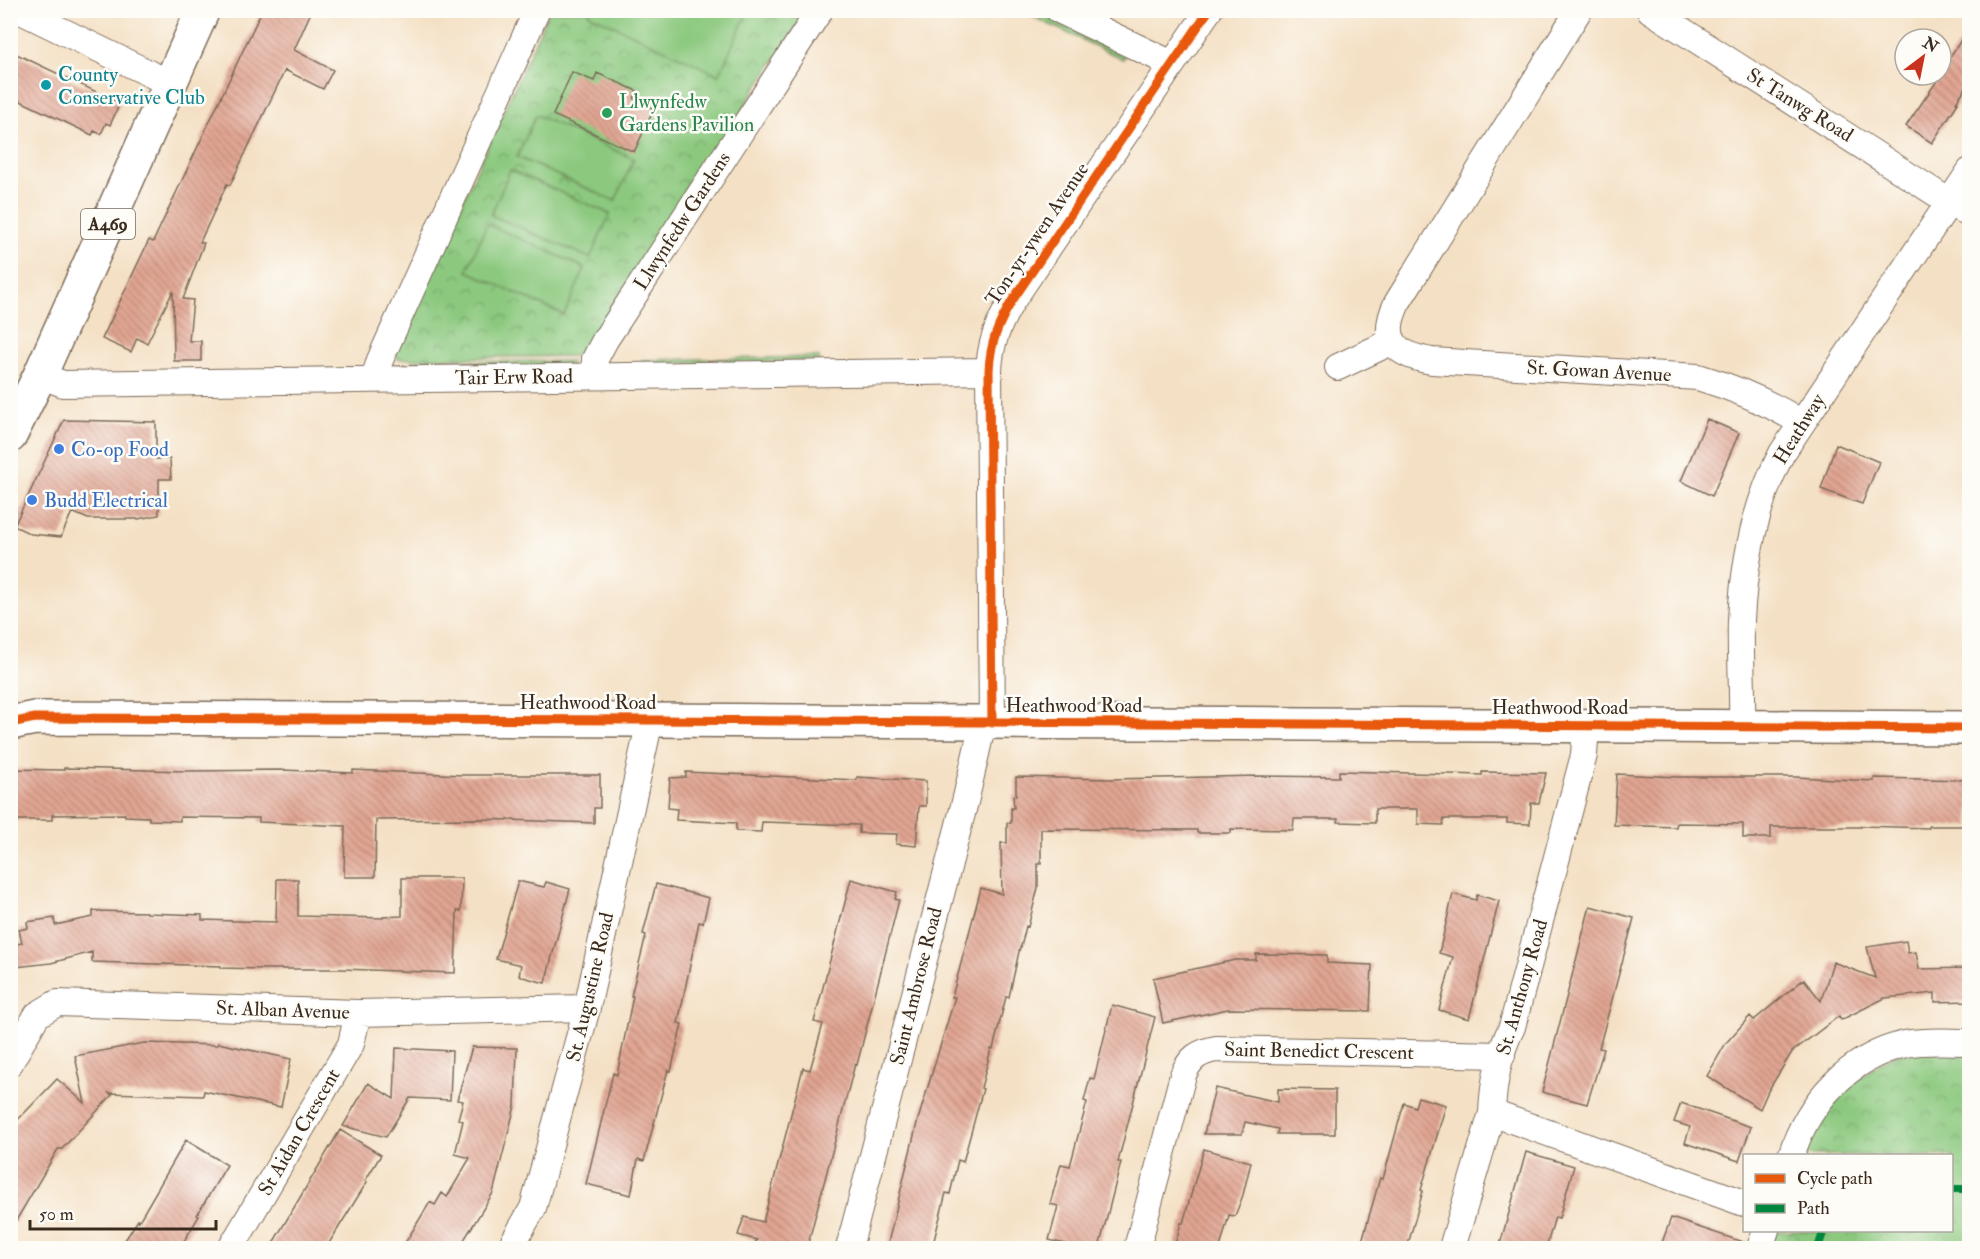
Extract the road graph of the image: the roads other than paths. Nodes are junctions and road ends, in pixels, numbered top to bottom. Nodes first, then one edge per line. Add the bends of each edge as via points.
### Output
1 (19, 10) edge
2 (203, 10) edge
3 (537, 10) edge
4 (820, 10) edge
5 (1059, 10) edge
6 (1209, 10) edge
7 (1579, 10) edge
8 (1650, 10) edge
9 (1172, 64) junction
10 (171, 84) junction
11 (1970, 171) edge
12 (1959, 208) edge
13 (1393, 342) junction
14 (1338, 367) dead end
15 (989, 371) junction
16 (40, 375) junction
17 (594, 375) junction
18 (374, 379) junction
19 (1802, 423) junction
20 (10, 436) edge
21 (19, 718) edge
22 (650, 720) junction
23 (987, 723) junction
24 (1586, 725) junction
25 (1742, 726) junction
26 (1970, 728) edge
27 (587, 1008) junction
28 (358, 1013) junction
29 (1970, 1042) edge
30 (1502, 1055) junction
31 (10, 1063) edge
32 (1492, 1113) junction
33 (1791, 1154) edge
34 (1743, 1203) edge
35 (1765, 1232) edge
36 (231, 1248) edge
37 (510, 1248) edge
38 (849, 1248) edge
39 (1137, 1248) edge
40 (1452, 1248) edge
41 (1760, 1248) edge

1 - 10 street
2 - 10 street, A469
3 - 18 street
4 - 17 street, Llwynfedw Gardens via 605,340 595,359
5 - 9 street
6 - 9 street, Ton-yr-ywen Avenue
7 - 13 street via 1398,303 1390,318
8 - 12 street, St Tanwg Road
9 - 15 street, Ton-yr-ywen Avenue via 1004,315 993,340
10 - 16 street, A469
11 - 12 street, Heathway
12 - 19 street, Heathway
13 - 14 street
13 - 19 street, St. Gowan Avenue via 1414,358 1432,361 1698,377 1769,405
15 - 17 street, Tair Erw Road
15 - 23 street, Ton-yr-ywen Avenue
16 - 18 street, Tair Erw Road via 63,384
16 - 20 street, A469
17 - 18 street, Tair Erw Road
19 - 25 street, Heathway via 1769,477 1749,554 1741,622
21 - 22 street, Heathwood Road
22 - 23 street, Heathwood Road
22 - 27 street, St. Augustine Road
23 - 24 street, Heathwood Road
23 - 38 street, Saint Ambrose Road
24 - 25 street, Heathwood Road
24 - 30 street, St. Anthony Road via 1584,755
25 - 26 street, Heathwood Road
27 - 28 street, St. Alban Avenue
27 - 37 street, St. Augustine Road via 533,1208
28 - 31 street, St. Alban Avenue via 57,1003 37,1015
28 - 36 street, St Aidan Crescent via 351,1044
29 - 33 street via 1907,1044 1859,1063 1822,1096 1808,1116
30 - 32 street, St. Anthony Road
30 - 39 street, Saint Benedict Crescent via 1203,1051 1192,1058 1183,1075
32 - 34 street
32 - 40 street, St. Anthony Road
35 - 41 street

